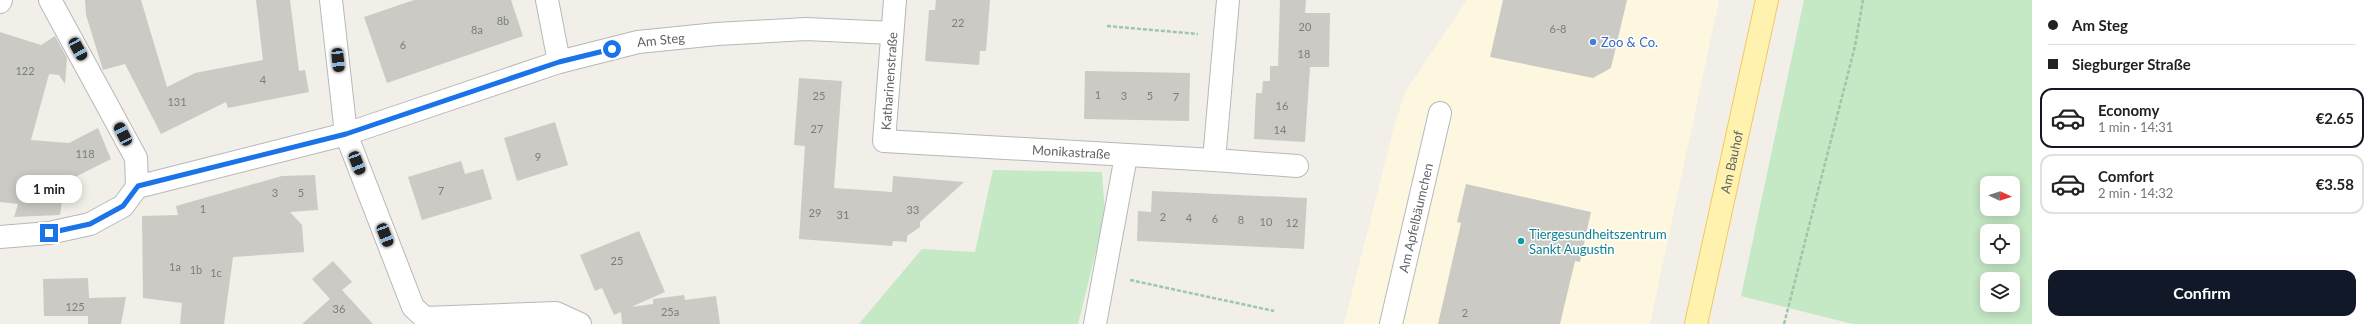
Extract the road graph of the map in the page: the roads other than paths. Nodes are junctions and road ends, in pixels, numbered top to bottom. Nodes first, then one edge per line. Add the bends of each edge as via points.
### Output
1 (50, 0) edge
2 (331, 0) edge
3 (548, 0) edge
4 (895, 0) edge
5 (1228, 0) edge
6 (1767, 0) edge
7 (892, 33) junction
8 (559, 62) junction
9 (1440, 112) dead end
10 (346, 134) junction
11 (928, 142) joint
12 (1126, 156) junction
13 (1214, 160) junction
14 (1297, 166) dead end
15 (138, 186) junction
16 (0, 237) edge
17 (580, 324) edge
18 (1095, 324) edge
19 (1392, 324) edge
20 (1696, 324) edge

1 - 15 street via 136,158
2 - 10 street
3 - 8 street
4 - 7 street, Katharinenstraße
5 - 13 street
6 - 20 main road, Am Bauhof
7 - 8 street, Am Steg via 806,29 717,34 638,42
7 - 11 street, Katharinenstraße via 884,141
8 - 10 street, Am Steg
9 - 19 street, Am Apfelbäumchen
10 - 15 street, Am Steg
10 - 17 street via 413,307 425,318 556,313
11 - 12 street, Monikastraße
12 - 13 street, Monikastraße
12 - 18 street
13 - 14 street, Monikastraße
15 - 16 street via 123,206 90,224 49,233

